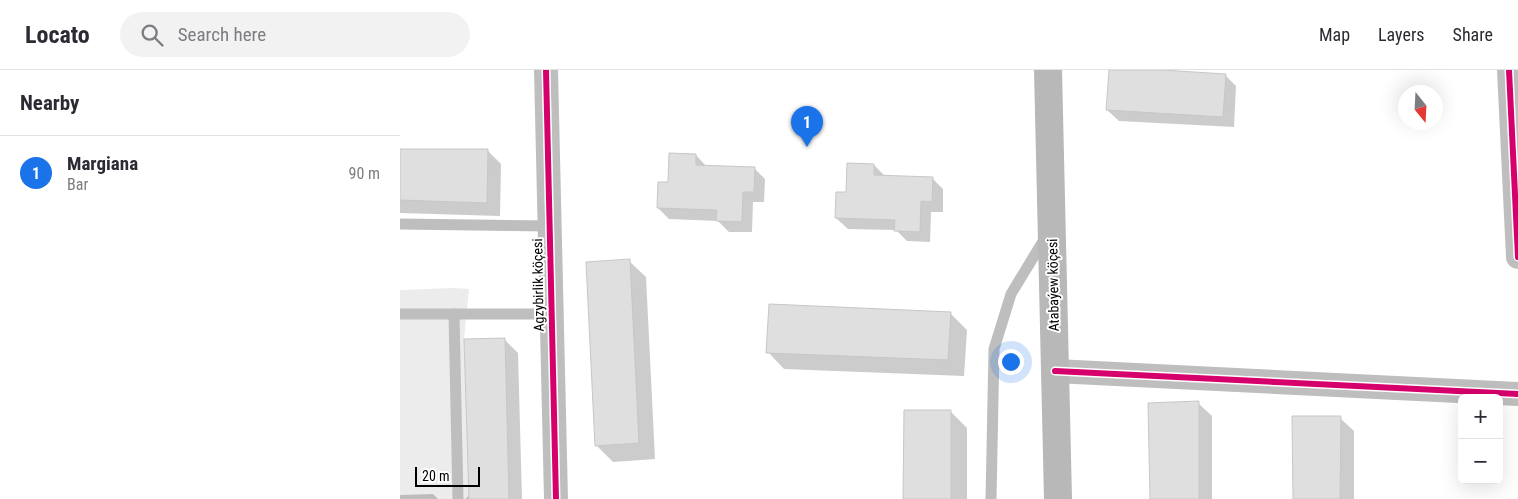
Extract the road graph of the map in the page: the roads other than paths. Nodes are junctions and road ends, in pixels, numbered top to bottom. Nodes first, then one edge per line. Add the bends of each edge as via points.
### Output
1 (546, 70) edge
2 (1048, 70) edge
3 (1509, 70) edge
4 (400, 224) edge
5 (550, 226) junction
6 (1052, 228) junction
7 (1518, 257) edge
8 (400, 314) edge
9 (454, 314) junction
10 (551, 314) junction
11 (1055, 371) junction
12 (1518, 394) edge
13 (458, 499) edge
14 (556, 499) edge
15 (991, 499) edge
16 (1058, 499) edge

1 - 5 street, Agzybirlik köçesi
2 - 6 main road, Atabaýew köçesi
3 - 7 street
4 - 5 lane
5 - 10 street, Agzybirlik köçesi
6 - 11 main road, Atabaýew köçesi
6 - 15 lane via 1011,294 994,349
8 - 9 lane
9 - 10 lane
9 - 13 lane
10 - 14 street, Agzybirlik köçesi
11 - 12 street
11 - 16 main road, Atabaýew köçesi

